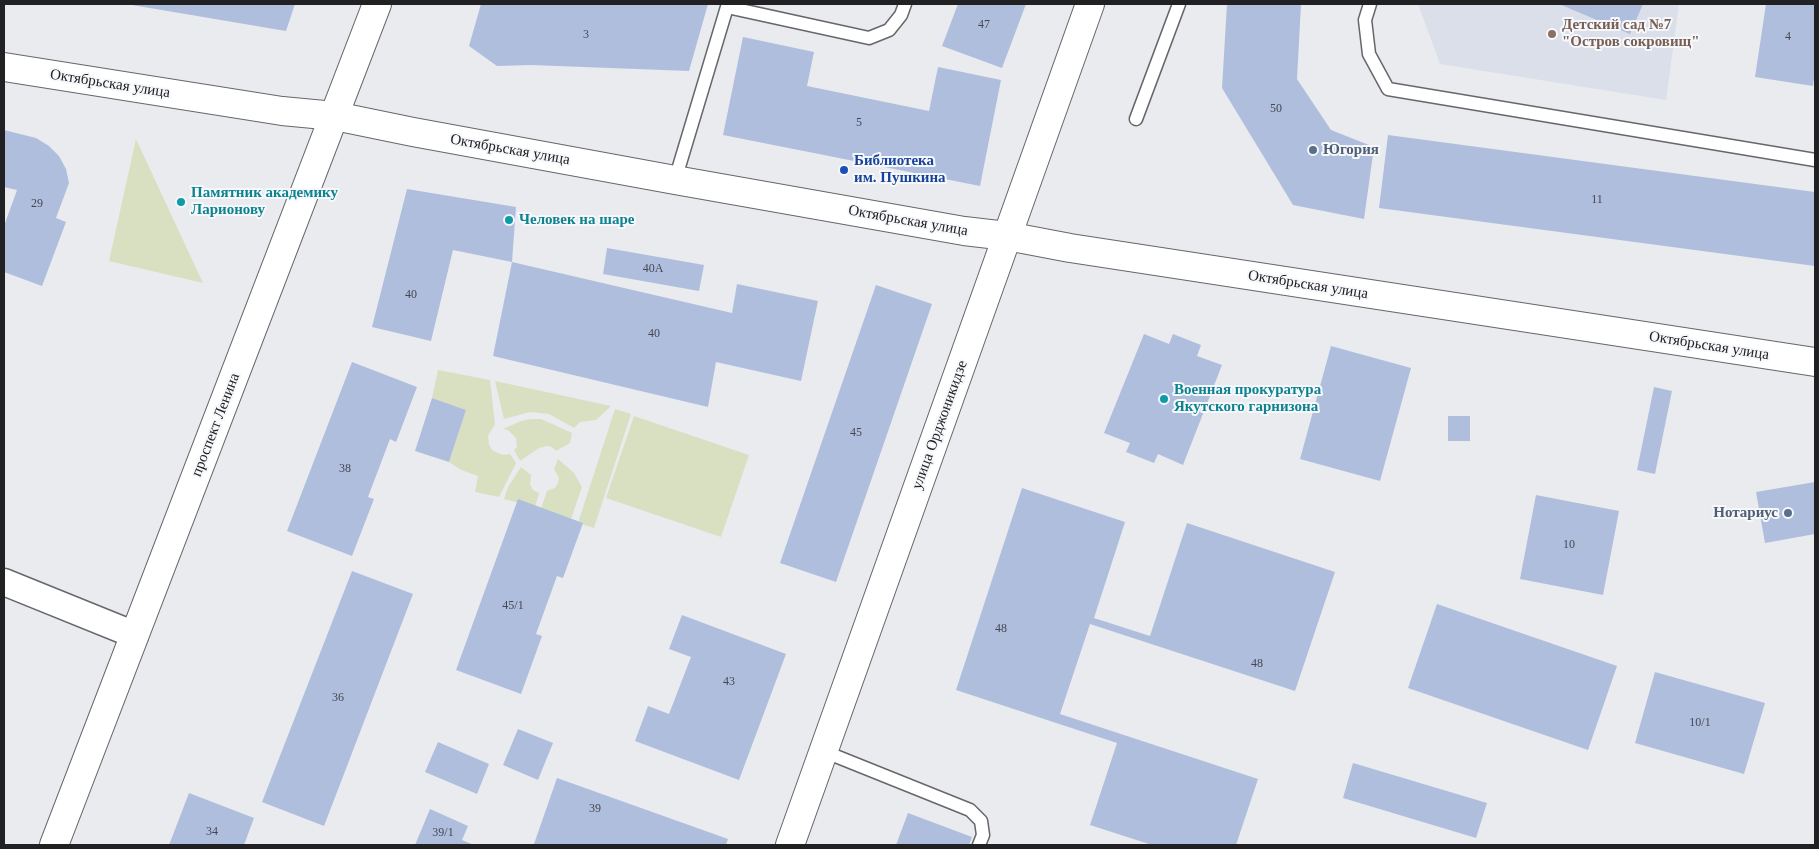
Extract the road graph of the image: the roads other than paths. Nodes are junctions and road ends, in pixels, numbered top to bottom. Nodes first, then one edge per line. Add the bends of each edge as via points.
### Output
1 (377, 4) edge
2 (905, 4) edge
3 (1090, 4) edge
4 (1179, 4) edge
5 (1370, 4) edge
6 (727, 5) edge
7 (4, 67) edge
8 (335, 116) junction
9 (1136, 119) dead end
10 (1815, 160) edge
11 (675, 180) junction
12 (1007, 236) junction
13 (1815, 362) edge
14 (4, 582) edge
15 (135, 635) junction
16 (824, 751) junction
17 (54, 845) edge
18 (790, 845) edge
19 (979, 845) edge

1 - 8 street, проспект Ленина
2 - 6 lane via 889,30 869,38
3 - 12 street, улица Орджоникидзе
4 - 9 lane
5 - 10 lane via 1365,20 1369,54 1388,89
6 - 11 lane
7 - 8 street, Октябрьская улица via 282,111
8 - 11 street, Октябрьская улица
8 - 15 street, проспект Ленина
11 - 12 street, Октябрьская улица
12 - 13 street, Октябрьская улица
12 - 16 street, улица Орджоникидзе
14 - 15 street
15 - 17 street, проспект Ленина
16 - 18 street, улица Орджоникидзе
16 - 19 lane via 970,810 981,821 983,835

